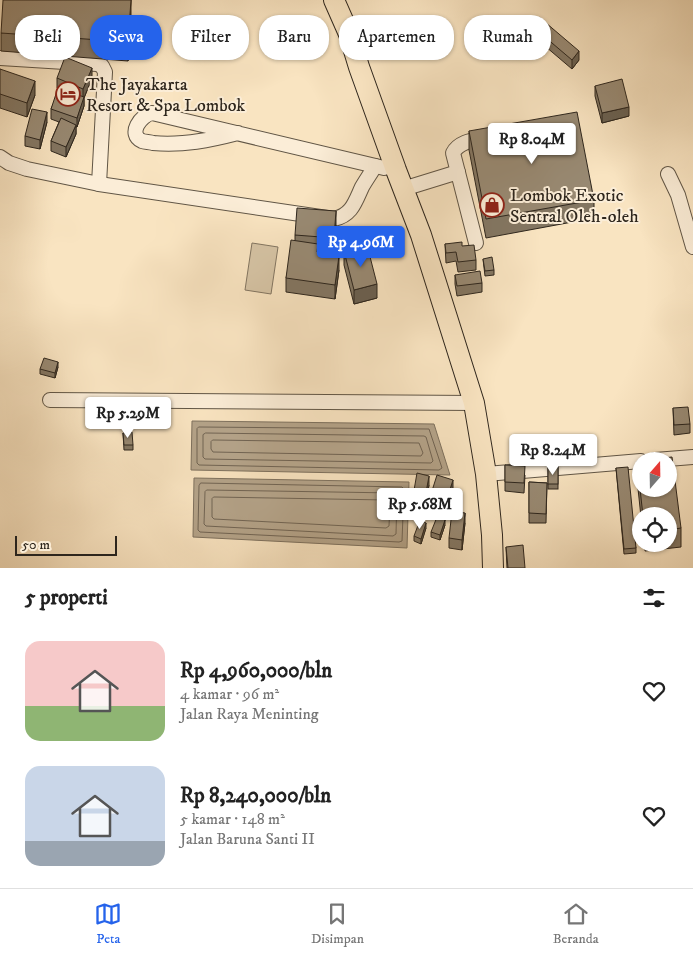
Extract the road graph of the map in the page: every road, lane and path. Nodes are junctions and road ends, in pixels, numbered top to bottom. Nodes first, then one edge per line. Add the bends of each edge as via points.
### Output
1 (334, 0) edge
2 (0, 58) edge
3 (238, 133) junction
4 (504, 133) edge
5 (0, 157) edge
6 (375, 166) junction
7 (396, 170) junction
8 (458, 172) junction
9 (668, 174) dead end
10 (99, 184) junction
11 (403, 188) junction
12 (476, 243) dead end
13 (693, 247) edge
14 (50, 400) dead end
15 (474, 403) junction
16 (693, 457) edge
17 (678, 458) edge
18 (632, 462) edge
19 (486, 474) junction
20 (493, 568) edge

1 - 7 highway
2 - 10 street via 102,66 105,72
3 - 3 street via 152,113 142,117 136,133 142,141 155,143 206,141
3 - 6 street
4 - 8 street via 457,146 453,153
5 - 10 street via 27,169
6 - 7 street
6 - 10 street via 350,210 345,216 334,219
7 - 11 highway
8 - 11 street
8 - 12 street
9 - 13 street via 678,195
11 - 15 highway
14 - 15 street
15 - 19 highway
16 - 17 street
18 - 19 street
19 - 20 highway

